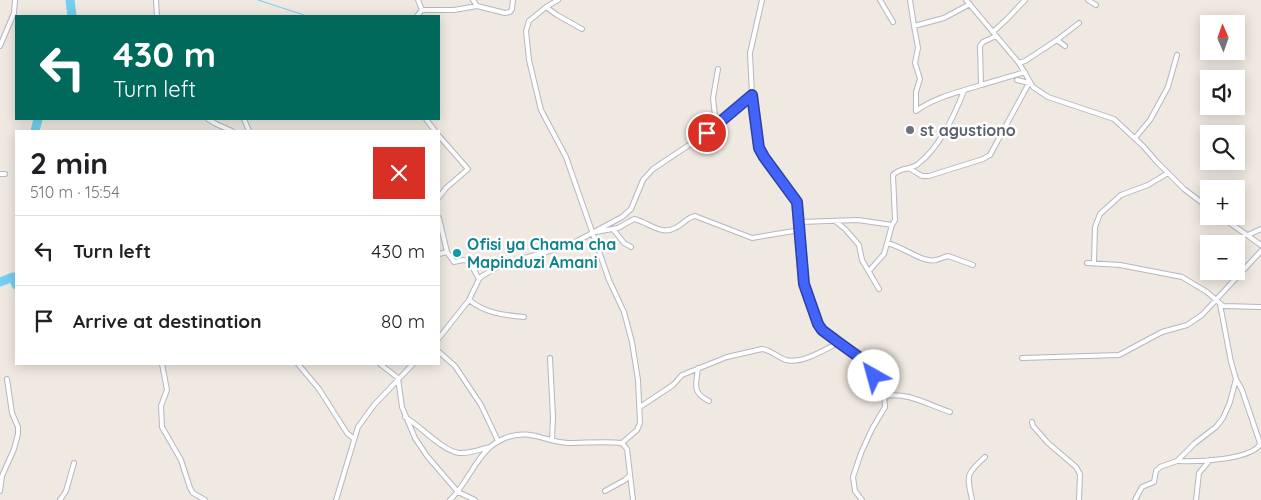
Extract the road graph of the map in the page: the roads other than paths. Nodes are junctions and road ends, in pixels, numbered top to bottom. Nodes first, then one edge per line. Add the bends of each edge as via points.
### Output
1 (15, 0) edge
2 (156, 0) edge
3 (418, 0) edge
4 (473, 0) edge
5 (513, 0) edge
6 (558, 0) edge
7 (762, 0) edge
8 (880, 0) edge
9 (910, 0) edge
10 (1024, 0) edge
11 (1088, 0) edge
12 (968, 2) edge
13 (1096, 5) dead end
14 (476, 6) junction
15 (546, 7) junction
16 (422, 10) junction
17 (157, 15) edge
18 (418, 15) edge
19 (893, 22) dead end
20 (1079, 23) dead end
21 (914, 26) junction
22 (582, 29) dead end
23 (992, 32) junction
24 (996, 36) junction
25 (1057, 40) junction
26 (0, 46) edge
27 (1065, 46) dead end
28 (1177, 55) dead end
29 (1019, 63) junction
30 (718, 69) dead end
31 (1026, 74) junction
32 (1011, 77) junction
33 (1018, 80) junction
34 (1029, 83) junction
35 (981, 84) junction
36 (964, 91) junction
37 (752, 95) junction
38 (210, 120) edge
39 (716, 125) junction
40 (230, 130) edge
41 (440, 137) edge
42 (1135, 138) junction
43 (910, 168) junction
44 (1168, 173) junction
45 (440, 196) edge
46 (1200, 202) edge
47 (834, 221) junction
48 (440, 222) edge
49 (799, 222) junction
50 (892, 225) junction
51 (1233, 225) edge
52 (613, 229) junction
53 (1261, 229) edge
54 (800, 230) junction
55 (594, 232) junction
56 (1248, 235) junction
57 (887, 243) junction
58 (1261, 245) edge
59 (631, 247) dead end
60 (1261, 250) edge
61 (447, 252) junction
62 (440, 254) edge
63 (1087, 263) dead end
64 (1094, 264) junction
65 (973, 265) dead end
66 (869, 271) junction
67 (479, 279) junction
68 (879, 289) dead end
69 (468, 300) junction
70 (1218, 302) junction
71 (1261, 307) edge
72 (524, 317) dead end
73 (440, 337) edge
74 (838, 342) junction
75 (440, 353) edge
76 (550, 358) dead end
77 (1022, 358) dead end
78 (162, 365) edge
79 (299, 365) edge
80 (381, 365) edge
81 (413, 365) edge
82 (698, 368) junction
83 (398, 378) junction
84 (7, 379) dead end
85 (1236, 379) junction
86 (885, 396) junction
87 (709, 401) dead end
88 (640, 407) junction
89 (950, 412) dead end
90 (405, 417) junction
91 (1032, 422) dead end
92 (354, 438) junction
93 (552, 440) junction
94 (498, 441) junction
95 (622, 443) junction
96 (490, 447) junction
97 (985, 457) dead end
98 (1210, 460) junction
99 (1177, 461) junction
100 (74, 462) dead end
101 (630, 475) junction
102 (0, 491) edge
103 (605, 491) dead end
104 (458, 492) junction
105 (60, 500) edge
106 (206, 500) edge
107 (336, 500) edge
108 (450, 500) edge
109 (475, 500) edge
110 (633, 500) edge
111 (862, 500) edge
112 (972, 500) edge
113 (1079, 500) edge
114 (1135, 500) edge
115 (1196, 500) edge

1 - 26 street via 14,13
2 - 17 street
3 - 16 street
4 - 14 street
5 - 14 street via 512,9 505,13
6 - 15 street
7 - 37 street via 750,53
8 - 19 street
9 - 21 street
10 - 23 street
11 - 13 street
12 - 21 street via 963,9 939,20
12 - 23 street
14 - 16 street
15 - 22 street
15 - 55 street via 529,21 526,31 529,60 542,110 566,158
16 - 18 street
20 - 25 street
21 - 36 street via 918,48 915,63 920,79 916,110
23 - 24 street
24 - 29 street
24 - 35 street via 980,46
25 - 27 street
25 - 29 street
28 - 42 street via 1168,87 1150,120
29 - 31 street
30 - 39 street via 713,98
31 - 32 street
31 - 33 street
31 - 34 street
32 - 33 street
32 - 35 street
33 - 34 street
34 - 42 street via 1048,97 1114,119
34 - 43 street via 990,155 929,176 922,176
35 - 36 street
36 - 43 street via 946,131 917,165
37 - 39 street
37 - 49 street via 759,148 794,196
38 - 40 street
39 - 55 street via 653,169 643,180 631,209
41 - 45 street via 468,169
42 - 44 street
43 - 50 street via 893,175 895,220
44 - 46 street
44 - 64 street via 1121,195 1100,214 1095,227
47 - 49 street
47 - 50 street via 858,220
47 - 66 street via 859,245 862,260
48 - 61 street
49 - 54 street
50 - 57 street
51 - 56 street
52 - 54 street via 634,219 669,231 695,216 752,238
52 - 55 street
52 - 59 street
53 - 56 street
54 - 74 street via 804,284 813,314 822,330
55 - 67 street via 568,246 505,264
55 - 88 street via 609,280 626,317
56 - 58 street
57 - 65 street via 925,259 948,256
57 - 66 street via 884,254
60 - 70 street via 1223,290
61 - 62 street
61 - 67 street via 453,262 469,261
63 - 64 street
64 - 70 street via 1120,264 1182,277
66 - 68 street
67 - 69 street
69 - 72 street via 486,311
69 - 73 street
70 - 71 street via 1237,308
70 - 77 street via 1193,322 1162,332 1119,356
70 - 85 street
74 - 82 street via 797,361 786,360 762,349
74 - 86 street via 863,360
75 - 94 street via 455,366 481,405
76 - 93 street
78 - 106 street via 167,390 161,406 162,427 181,460 190,488
79 - 92 street via 319,389 347,433
80 - 83 street
81 - 83 street
82 - 87 street via 697,391
82 - 88 street via 682,375
83 - 90 street
83 - 92 street via 364,418
84 - 102 street via 18,434 2,476
85 - 98 street via 1260,443 1251,452
85 - 99 street via 1223,418
86 - 89 street via 905,395
86 - 111 street via 885,407 860,453 853,477 855,491
88 - 95 street via 639,428
90 - 96 street via 457,453
90 - 104 street via 427,456
91 - 113 street via 1048,443 1076,467 1080,474
92 - 107 street
93 - 94 street via 524,433
93 - 95 street
94 - 96 street
95 - 101 street via 627,449
96 - 104 street
97 - 112 street via 968,475
98 - 99 street
98 - 115 street via 1199,473
99 - 114 street via 1156,471 1154,482 1142,488
100 - 105 street via 66,491
101 - 103 street
101 - 110 street
104 - 108 street
104 - 109 street

